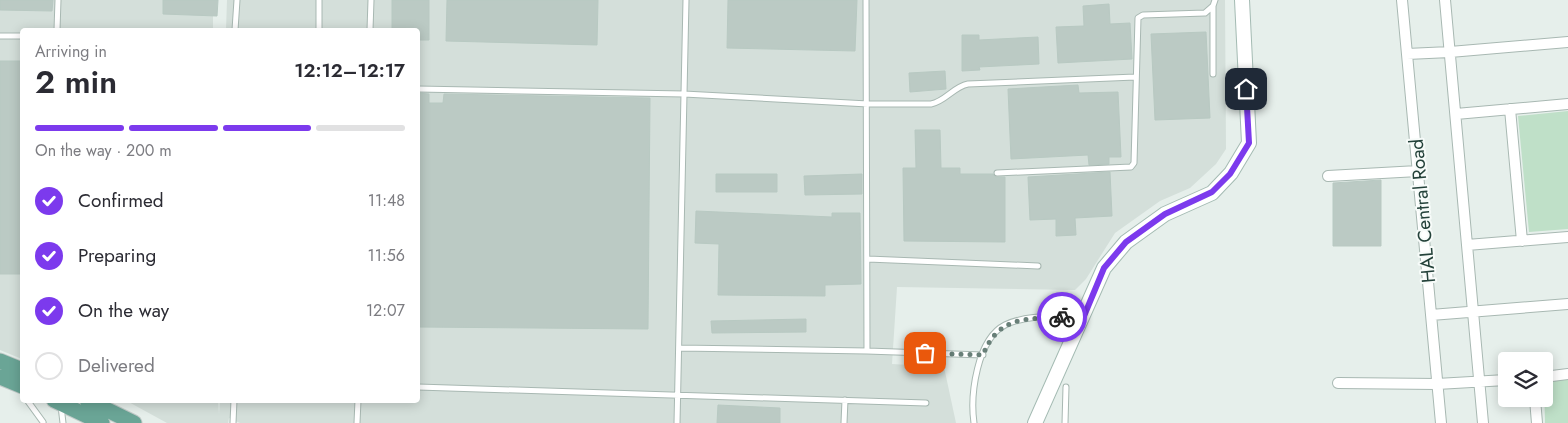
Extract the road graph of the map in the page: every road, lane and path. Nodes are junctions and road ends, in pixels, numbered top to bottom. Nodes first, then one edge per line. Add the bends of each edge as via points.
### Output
1 (58, 0) edge
2 (237, 0) edge
3 (319, 0) edge
4 (371, 0) edge
5 (686, 0) edge
6 (866, 0) edge
7 (1242, 0) edge
8 (1402, 0) edge
9 (1445, 0) edge
10 (1214, 3) edge
11 (57, 28) edge
12 (235, 28) edge
13 (319, 28) edge
14 (370, 28) edge
15 (0, 36) edge
16 (20, 36) edge
17 (1568, 42) edge
18 (1450, 52) junction
19 (1407, 54) junction
20 (1214, 74) dead end
21 (1135, 77) junction
22 (420, 89) edge
23 (684, 94) junction
24 (868, 104) junction
25 (1568, 104) edge
26 (1510, 109) junction
27 (1456, 114) junction
28 (1418, 171) junction
29 (997, 173) dead end
30 (1328, 176) dead end
31 (1568, 237) edge
32 (1522, 241) junction
33 (1467, 245) junction
34 (868, 259) junction
35 (1038, 266) dead end
36 (1568, 304) edge
37 (1473, 312) junction
38 (1431, 315) junction
39 (1084, 316) junction
40 (678, 348) junction
41 (867, 351) junction
42 (983, 355) junction
43 (0, 361) edge
44 (1568, 374) edge
45 (1553, 376) edge
46 (1498, 381) edge
47 (16, 382) edge
48 (1338, 383) dead end
49 (1480, 383) junction
50 (1437, 384) junction
51 (420, 387) edge
52 (1066, 387) dead end
53 (678, 396) junction
54 (844, 400) junction
55 (29, 403) edge
56 (58, 403) edge
57 (60, 403) edge
58 (93, 403) edge
59 (234, 403) edge
60 (358, 403) edge
61 (926, 403) dead end
62 (1536, 407) edge
63 (43, 422) edge
64 (63, 423) edge
65 (102, 423) edge
66 (134, 423) edge
67 (234, 423) edge
68 (357, 423) edge
69 (677, 423) edge
70 (844, 423) edge
71 (974, 423) edge
72 (1035, 423) edge
73 (1065, 423) edge
74 (1441, 423) edge
75 (1483, 423) edge
76 (1537, 423) edge

1 - 11 lane
2 - 12 lane
3 - 13 lane
4 - 14 lane
5 - 23 lane
6 - 24 lane
7 - 39 main road via 1249,143 1230,174 1212,192 1165,214 1126,242 1104,268
8 - 19 street, HAL Central Road
9 - 18 street
10 - 20 lane
10 - 21 lane via 1205,13 1143,15 1138,18
15 - 16 lane
17 - 18 street
18 - 19 street
18 - 27 street
19 - 28 street, HAL Central Road
21 - 24 lane via 968,84 958,86 931,104
21 - 29 lane via 1134,163 1131,167
22 - 23 lane
23 - 24 lane
23 - 40 lane
24 - 34 lane
25 - 26 street
26 - 27 street
26 - 32 street
27 - 33 street
28 - 30 street
28 - 38 street, HAL Central Road
31 - 32 street
32 - 33 street
33 - 37 street
34 - 35 lane
34 - 41 lane
36 - 37 street
37 - 38 street
37 - 49 street
38 - 50 street, HAL Central Road
39 - 42 lane via 1024,319 1005,325 994,333
39 - 72 main road
40 - 41 lane
40 - 53 lane
41 - 42 lane
42 - 71 lane via 977,369
43 - 47 main road
44 - 45 street
46 - 49 street
48 - 50 street
49 - 50 street
49 - 75 street
50 - 74 street, HAL Central Road
51 - 53 lane
52 - 73 lane
53 - 54 lane
53 - 69 lane
54 - 61 lane
54 - 70 lane
55 - 63 lane
56 - 64 lane
57 - 65 main road
58 - 66 main road
59 - 67 lane
60 - 68 lane
62 - 76 street

